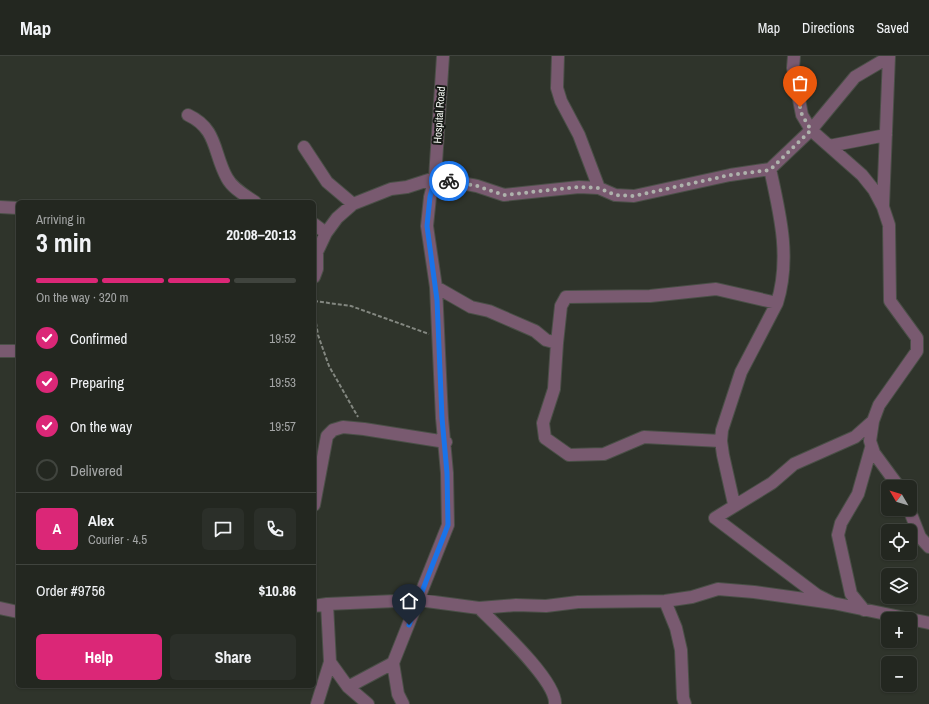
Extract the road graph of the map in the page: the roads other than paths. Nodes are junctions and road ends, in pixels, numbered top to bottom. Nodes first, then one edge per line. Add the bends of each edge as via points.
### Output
1 (443, 56) edge
2 (558, 56) edge
3 (794, 56) edge
4 (889, 56) edge
5 (188, 115) dead end
6 (811, 130) junction
7 (886, 135) junction
8 (829, 146) junction
9 (304, 147) dead end
10 (770, 170) junction
11 (435, 178) junction
12 (599, 188) junction
13 (252, 200) edge
14 (353, 204) junction
15 (0, 207) edge
16 (883, 207) junction
17 (16, 208) edge
18 (316, 226) edge
19 (326, 233) junction
20 (316, 269) edge
21 (436, 288) junction
22 (777, 303) junction
23 (557, 343) junction
24 (923, 350) edge
25 (0, 351) edge
26 (16, 352) edge
27 (873, 420) junction
28 (721, 441) junction
29 (446, 442) junction
30 (871, 448) junction
31 (894, 480) edge
32 (316, 495) edge
33 (734, 504) junction
34 (912, 516) edge
35 (929, 546) edge
36 (419, 600) junction
37 (665, 601) junction
38 (833, 603) junction
39 (327, 604) junction
40 (316, 606) edge
41 (0, 608) edge
42 (480, 608) junction
43 (864, 610) junction
44 (16, 612) edge
45 (881, 613) edge
46 (917, 620) edge
47 (929, 623) edge
48 (330, 662) junction
49 (393, 663) junction
50 (348, 687) junction
51 (316, 704) edge
52 (368, 704) edge
53 (403, 704) edge
54 (555, 704) edge
55 (685, 704) edge

1 - 11 street, Hospital Road
2 - 12 street via 557,88 561,101 580,135
3 - 6 street via 793,68 802,115
4 - 6 street via 855,77
4 - 7 street
5 - 13 street via 200,121 209,132 227,179 238,192
6 - 8 street
6 - 10 street
7 - 8 street
7 - 16 street
8 - 16 street via 862,175
9 - 14 street via 328,182
10 - 12 street via 730,175 634,196 615,195
10 - 22 street via 782,225 785,259
11 - 12 street via 477,186 504,195 579,187
11 - 14 street via 391,189
11 - 21 street, Hospital Road via 427,226
14 - 19 street
15 - 17 street
16 - 24 street via 888,225 890,301
18 - 19 street
19 - 20 street via 317,252
21 - 23 street via 471,307 488,311
21 - 29 street, Hospital Road via 442,418
22 - 23 street via 716,290 650,296 566,297 561,306
22 - 28 street via 741,372 729,403
23 - 28 street via 554,389 544,423 545,438 569,455 604,454 644,437
24 - 27 street via 879,405
25 - 26 street
27 - 30 street
27 - 33 street via 855,438 798,462 772,483
28 - 33 street
29 - 32 street via 364,429 332,430 328,436
29 - 36 street, Hospital Road via 448,525
30 - 31 street
30 - 43 street via 858,494 840,524 838,535 851,594
33 - 38 street via 715,518 817,595
34 - 35 street via 920,537
36 - 39 street
36 - 42 street
36 - 49 street, Hospital Road
37 - 38 street via 692,597 718,589
37 - 42 street via 578,602 546,606
37 - 55 street via 676,628 681,650
38 - 43 street
39 - 40 street
39 - 48 street
41 - 44 street
42 - 54 street via 548,682 556,697
43 - 45 street
46 - 47 street
48 - 50 street
48 - 51 street
49 - 50 street
49 - 53 street via 398,694
50 - 52 street

